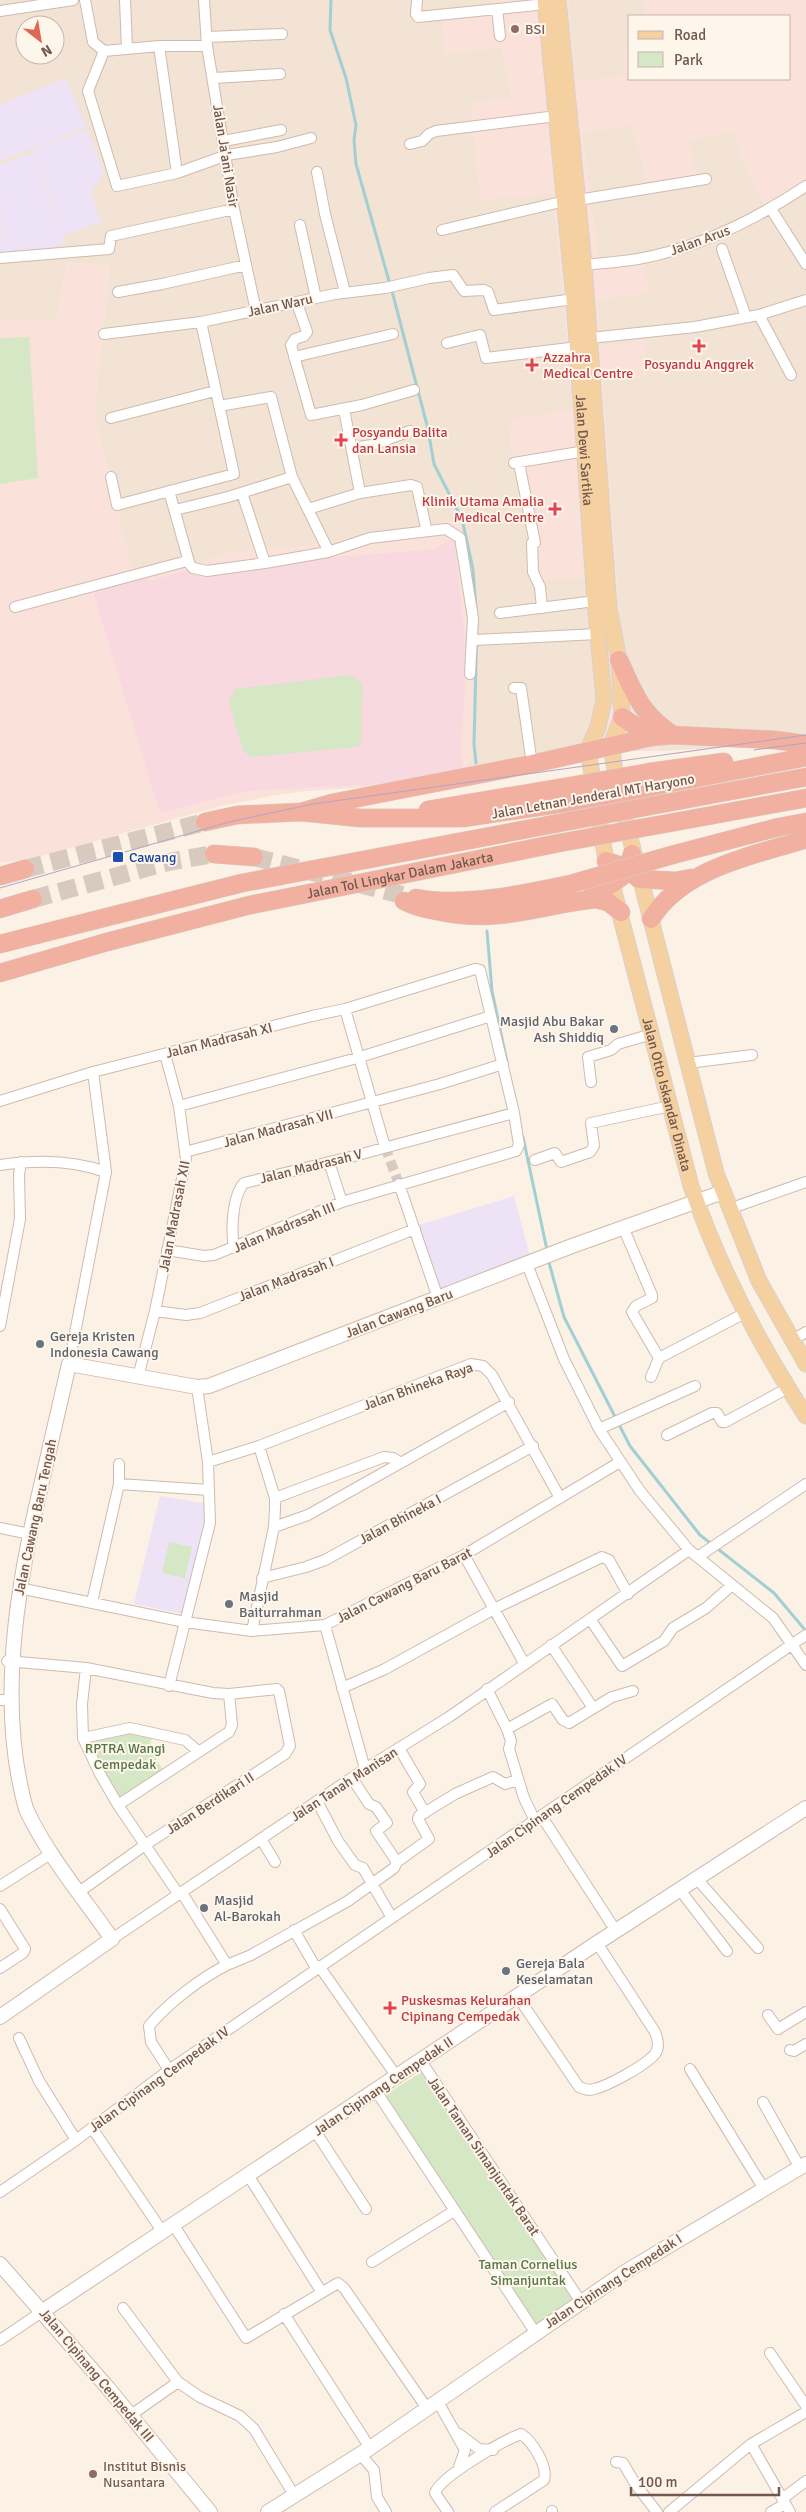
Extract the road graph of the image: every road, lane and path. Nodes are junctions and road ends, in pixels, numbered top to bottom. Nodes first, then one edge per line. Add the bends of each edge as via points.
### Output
1 (73, 0) edge
2 (85, 0) edge
3 (124, 0) edge
4 (204, 0) edge
5 (417, 0) edge
6 (549, 1) edge
7 (6, 7) edge
8 (497, 9) junction
9 (282, 34) dead end
10 (500, 36) dead end
11 (207, 42) junction
12 (160, 46) junction
13 (127, 48) junction
14 (104, 51) junction
15 (280, 74) dead end
16 (214, 78) junction
17 (557, 116) junction
18 (281, 130) dead end
19 (312, 138) dead end
20 (224, 141) junction
21 (410, 144) dead end
22 (226, 155) junction
23 (317, 172) dead end
24 (177, 173) junction
25 (706, 179) dead end
26 (806, 186) edge
27 (572, 200) junction
28 (234, 209) junction
29 (771, 209) junction
30 (300, 225) dead end
31 (442, 230) dead end
32 (722, 249) dead end
33 (0, 258) edge
34 (806, 264) edge
35 (246, 265) junction
36 (584, 265) junction
37 (118, 292) dead end
38 (345, 292) junction
39 (316, 298) junction
40 (574, 299) junction
41 (806, 300) edge
42 (297, 303) junction
43 (256, 311) junction
44 (759, 315) junction
45 (746, 317) junction
46 (201, 322) junction
47 (104, 334) dead end
48 (393, 334) dead end
49 (590, 338) junction
50 (448, 343) dead end
51 (578, 347) junction
52 (294, 357) junction
53 (791, 375) dead end
54 (414, 390) dead end
55 (215, 391) junction
56 (219, 406) junction
57 (344, 409) junction
58 (111, 418) dead end
59 (410, 431) dead end
60 (352, 448) junction
61 (586, 452) junction
62 (111, 477) dead end
63 (292, 477) junction
64 (169, 491) junction
65 (242, 493) junction
66 (360, 493) junction
67 (308, 509) junction
68 (176, 510) junction
69 (429, 531) junction
70 (328, 552) junction
71 (189, 562) junction
72 (264, 563) junction
73 (595, 601) junction
74 (15, 607) dead end
75 (542, 608) junction
76 (500, 613) dead end
77 (598, 634) junction
78 (477, 640) dead end
79 (619, 660) junction
80 (470, 674) dead end
81 (514, 688) dead end
82 (622, 717) junction
83 (673, 735) junction
84 (651, 737) junction
85 (806, 744) edge
86 (611, 745) junction
87 (588, 750) junction
88 (806, 756) edge
89 (532, 764) junction
90 (806, 777) edge
91 (806, 798) edge
92 (301, 812) junction
93 (205, 822) tunnel mouth
94 (806, 822) edge
95 (806, 839) edge
96 (214, 854) tunnel mouth
97 (254, 857) tunnel mouth
98 (606, 861) junction
99 (634, 867) junction
100 (25, 869) tunnel mouth
101 (706, 873) junction
102 (0, 876) edge
103 (612, 884) junction
104 (33, 899) tunnel mouth
105 (585, 900) junction
106 (0, 909) edge
107 (621, 912) junction
108 (651, 919) junction
109 (50, 932) junction
110 (0, 944) edge
111 (0, 949) edge
112 (0, 973) edge
113 (345, 1009) junction
114 (491, 1016) junction
115 (652, 1034) junction
116 (165, 1054) junction
117 (752, 1054) dead end
118 (358, 1058) junction
119 (688, 1063) junction
120 (503, 1064) junction
121 (92, 1072) junction
122 (591, 1082) dead end
123 (0, 1101) edge
124 (371, 1103) junction
125 (179, 1106) junction
126 (670, 1106) junction
127 (514, 1112) junction
128 (385, 1147) junction
129 (185, 1152) junction
130 (535, 1160) dead end
131 (21, 1162) junction
132 (329, 1162) junction
133 (0, 1165) edge
134 (106, 1172) junction
135 (806, 1182) edge
136 (399, 1184) junction
137 (723, 1192) junction
138 (696, 1200) junction
139 (342, 1202) junction
140 (729, 1209) junction
141 (624, 1227) junction
142 (415, 1229) junction
143 (234, 1248) junction
144 (168, 1250) junction
145 (527, 1264) junction
146 (438, 1298) junction
147 (155, 1312) junction
148 (745, 1313) junction
149 (0, 1321) edge
150 (806, 1332) edge
151 (791, 1341) junction
152 (659, 1358) junction
153 (69, 1364) junction
154 (806, 1364) edge
155 (138, 1376) junction
156 (651, 1377) dead end
157 (695, 1386) dead end
158 (197, 1387) junction
159 (788, 1388) junction
160 (509, 1402) junction
161 (806, 1416) edge
162 (599, 1429) junction
163 (667, 1435) dead end
164 (259, 1446) junction
165 (533, 1446) junction
166 (208, 1462) junction
167 (620, 1462) junction
168 (401, 1463) junction
169 (119, 1464) dead end
170 (119, 1484) junction
171 (806, 1484) edge
172 (210, 1490) junction
173 (275, 1498) junction
174 (560, 1498) junction
175 (274, 1527) junction
176 (0, 1528) edge
177 (30, 1534) junction
178 (689, 1550) junction
179 (464, 1555) junction
180 (698, 1556) junction
181 (262, 1578) junction
182 (731, 1586) junction
183 (19, 1588) junction
184 (628, 1594) junction
185 (92, 1602) junction
186 (494, 1609) junction
187 (590, 1619) junction
188 (185, 1622) junction
189 (325, 1626) junction
190 (252, 1631) junction
191 (805, 1636) edge
192 (551, 1645) junction
193 (792, 1645) junction
194 (6, 1661) junction
195 (524, 1663) junction
196 (806, 1665) edge
197 (86, 1668) junction
198 (169, 1686) junction
199 (342, 1688) junction
200 (488, 1689) junction
201 (633, 1691) dead end
202 (229, 1694) junction
203 (3, 1700) edge
204 (593, 1708) junction
205 (507, 1729) junction
206 (83, 1738) junction
207 (399, 1748) junction
208 (198, 1751) junction
209 (364, 1769) junction
210 (352, 1778) junction
211 (518, 1780) junction
212 (317, 1801) junction
213 (118, 1805) junction
214 (806, 1808) edge
215 (425, 1813) junction
216 (539, 1819) junction
217 (261, 1839) junction
218 (146, 1844) junction
219 (52, 1853) junction
220 (275, 1862) dead end
221 (397, 1862) junction
222 (697, 1879) junction
223 (372, 1884) junction
224 (0, 1886) edge
225 (680, 1890) junction
226 (79, 1892) junction
227 (181, 1894) junction
228 (0, 1909) edge
229 (392, 1918) junction
230 (294, 1930) junction
231 (616, 1931) junction
232 (112, 1939) junction
233 (596, 1943) junction
234 (758, 1948) dead end
235 (727, 1951) dead end
236 (227, 1966) junction
237 (318, 1967) junction
238 (0, 1968) edge
239 (518, 1997) junction
240 (806, 2012) edge
241 (768, 2014) dead end
242 (0, 2018) edge
243 (19, 2038) dead end
244 (806, 2044) edge
245 (790, 2050) dead end
246 (421, 2061) junction
247 (690, 2069) dead end
248 (169, 2070) junction
249 (397, 2077) junction
250 (376, 2091) junction
251 (763, 2102) dead end
252 (92, 2128) junction
253 (315, 2131) junction
254 (76, 2140) junction
255 (803, 2166) edge
256 (248, 2175) junction
257 (764, 2189) junction
258 (0, 2192) edge
259 (366, 2209) dead end
260 (454, 2210) junction
261 (168, 2227) junction
262 (372, 2262) dead end
263 (0, 2264) edge
264 (321, 2291) junction
265 (581, 2302) junction
266 (123, 2308) dead end
267 (43, 2311) junction
268 (284, 2314) junction
269 (536, 2332) junction
270 (0, 2340) edge
271 (770, 2353) dead end
272 (178, 2382) junction
273 (431, 2404) junction
274 (806, 2406) edge
275 (806, 2412) edge
276 (130, 2415) junction
277 (456, 2432) junction
278 (752, 2444) junction
279 (493, 2450) junction
280 (365, 2451) junction
281 (616, 2462) dead end
282 (457, 2471) junction
283 (806, 2481) edge
284 (294, 2495) junction
285 (785, 2505) edge
286 (210, 2512) edge
287 (268, 2512) edge
288 (386, 2512) edge
289 (448, 2512) edge
290 (495, 2512) edge
291 (657, 2512) edge
292 (669, 2512) edge
293 (771, 2512) edge

1 - 7 street
2 - 14 street via 93,42
3 - 13 street
4 - 11 street, Jalan Ja'ani Nasir
5 - 8 street via 418,17
6 - 8 street
6 - 17 main road, Jalan Dewi Sartika
6 - 27 main road, Jalan Dewi Sartika
8 - 10 street
9 - 11 street
11 - 12 street
11 - 16 street, Jalan Ja'ani Nasir
12 - 13 street
12 - 24 street
13 - 14 street
14 - 24 street via 88,91 117,186
15 - 16 street
16 - 20 street, Jalan Ja'ani Nasir
17 - 21 street via 436,132
17 - 27 main road, Jalan Dewi Sartika
18 - 20 street
19 - 22 street
20 - 22 street, Jalan Ja'ani Nasir
22 - 24 street
22 - 28 street, Jalan Ja'ani Nasir
23 - 38 street
25 - 27 street
26 - 29 street, Jalan Arus
27 - 31 street
27 - 36 main road, Jalan Dewi Sartika
27 - 40 main road, Jalan Dewi Sartika
28 - 33 street via 111,236 109,249
28 - 35 street, Jalan Ja'ani Nasir
29 - 34 street
29 - 36 street, Jalan Arus via 717,236 678,249 638,259
30 - 39 street
32 - 45 street
35 - 37 street
35 - 43 street, Jalan Ja'ani Nasir
36 - 49 main road, Jalan Dewi Sartika
38 - 39 street, Jalan Waru
38 - 40 street, Jalan Waru via 390,288 429,278 456,277 464,291 488,292 494,310
39 - 42 street, Jalan Waru
40 - 51 main road, Jalan Dewi Sartika
41 - 44 street
42 - 43 street, Jalan Waru
42 - 52 street via 307,332 292,342
43 - 46 street, Jalan Waru
44 - 45 street
44 - 53 street
45 - 49 street via 691,328
46 - 47 street, Jalan Waru
46 - 55 street
48 - 52 street
49 - 79 main road, Jalan Dewi Sartika via 609,608
50 - 51 street via 481,335 485,358
51 - 61 main road, Jalan Dewi Sartika
52 - 57 street via 311,415
54 - 57 street
55 - 56 street
55 - 58 street
56 - 63 street via 271,397
56 - 64 street via 234,474
57 - 60 street
59 - 60 street via 372,445
60 - 66 street
61 - 73 main road, Jalan Dewi Sartika
61 - 75 street via 516,463 535,543 532,544 532,572 538,581
62 - 64 street via 117,504
63 - 65 street
63 - 67 street
64 - 68 street
65 - 68 street
65 - 72 street
66 - 67 street
66 - 69 street via 416,486
67 - 70 street
68 - 71 street
69 - 70 street via 370,538
69 - 80 street via 446,529 460,538 473,618
70 - 72 street
71 - 72 street via 193,568 207,571
71 - 74 street
73 - 75 street
73 - 77 main road, Jalan Dewi Sartika
75 - 76 street
77 - 78 street
77 - 87 main road, Jalan Dewi Sartika via 604,700 598,727
79 - 82 main road, Jalan Dewi Sartika
79 - 83 highway via 649,717
81 - 89 street via 521,688
82 - 84 highway
82 - 86 main road, Jalan Dewi Sartika
83 - 84 highway
83 - 85 highway
84 - 86 highway
86 - 87 highway
86 - 99 main road, Jalan Otto Iskandar Dinata
87 - 89 highway
87 - 98 main road, Jalan Otto Iskandar Dinata
88 - 92 highway, Jalan Letnan Jenderal MT Haryono, bridge via 562,795 463,818 378,818
89 - 92 highway via 332,803
90 - 109 highway, Jalan Tol Lingkar Dalam Jakarta, bridge via 242,883
91 - 112 highway, Jalan Tol Lingkar Dalam Jakarta, bridge via 250,905
92 - 93 highway, Jalan Letnan Jenderal MT Haryono via 237,815
94 - 105 highway, bridge via 526,894 405,898 418,907 456,916 478,917 523,914
95 - 101 highway
96 - 97 highway
98 - 99 highway
98 - 103 main road, Jalan Otto Iskandar Dinata
99 - 101 highway via 676,881
99 - 103 highway
99 - 108 main road, Jalan Otto Iskandar Dinata
100 - 102 highway
101 - 108 highway via 672,894
103 - 105 highway
103 - 107 main road, Jalan Otto Iskandar Dinata
104 - 106 highway
105 - 107 highway via 608,902
107 - 115 main road, Jalan Otto Iskandar Dinata
108 - 119 main road, Jalan Otto Iskandar Dinata
109 - 110 highway
109 - 111 highway
113 - 114 street, Jalan Madrasah XI via 474,969 480,970
113 - 116 street, Jalan Madrasah XI
113 - 118 street
114 - 118 street
114 - 120 street
115 - 122 street via 588,1057
115 - 126 main road, Jalan Otto Iskandar Dinata
116 - 121 street, Jalan Madrasah XI
116 - 125 street, Jalan Madrasah XII
117 - 119 street
118 - 124 street
118 - 125 street
119 - 137 main road, Jalan Otto Iskandar Dinata
120 - 124 street, Jalan Madrasah VII
120 - 127 street
121 - 123 street, Jalan Madrasah XI
121 - 134 street, Jalan Cawang Baru Tengah
124 - 128 street
124 - 129 street, Jalan Madrasah VII
125 - 129 street, Jalan Madrasah XII
126 - 130 street via 591,1123 594,1146 590,1152 560,1162 555,1154
126 - 138 main road, Jalan Otto Iskandar Dinata
127 - 128 street, Jalan Madrasah V
127 - 136 street, Jalan Madrasah III via 519,1148 514,1152
128 - 132 street, Jalan Madrasah V
129 - 144 street, Jalan Madrasah XII
131 - 133 street
131 - 134 street via 68,1163
131 - 149 street via 20,1219
132 - 139 street
132 - 143 street, Jalan Madrasah V via 242,1184 231,1230
134 - 153 street, Jalan Cawang Baru Tengah
135 - 140 street
136 - 139 street, Jalan Madrasah III
136 - 142 street
137 - 138 street, Jalan Cawang Baru
137 - 140 main road, Jalan Otto Iskandar Dinata
138 - 141 street, Jalan Cawang Baru
138 - 148 main road, Jalan Otto Iskandar Dinata
139 - 143 street, Jalan Madrasah III
140 - 151 main road, Jalan Otto Iskandar Dinata via 759,1281
141 - 145 street, Jalan Cawang Baru
141 - 152 street via 652,1294 652,1298 636,1306 632,1312
142 - 146 street
142 - 147 street, Jalan Madrasah I via 200,1313
143 - 144 street, Jalan Madrasah III via 204,1256
144 - 147 street, Jalan Madrasah XII
145 - 146 street, Jalan Cawang Baru
145 - 162 street via 564,1359
146 - 158 street, Jalan Cawang Baru via 268,1365 209,1386
147 - 155 street, Jalan Madrasah XII
148 - 152 street
148 - 159 main road, Jalan Otto Iskandar Dinata
150 - 151 street
151 - 154 main road, Jalan Otto Iskandar Dinata
152 - 156 street
153 - 155 street, Jalan Cawang Baru
153 - 177 street, Jalan Cawang Baru Tengah
155 - 158 street, Jalan Cawang Baru
157 - 162 street
158 - 166 street
159 - 161 main road, Jalan Otto Iskandar Dinata
159 - 163 street via 725,1422 712,1413
160 - 164 street, Jalan Bhineka Raya via 483,1366 471,1364
160 - 165 street, Jalan Bhineka Raya
160 - 168 street
162 - 167 street
164 - 166 street, Jalan Bhineka Raya
164 - 173 street
165 - 174 street, Jalan Bhineka Raya
165 - 181 street, Jalan Bhineka I via 325,1560
166 - 172 street
167 - 174 street, Jalan Cawang Baru Barat
167 - 178 street
168 - 173 street via 384,1457
168 - 175 street via 308,1515
169 - 170 street
170 - 172 street
170 - 185 street
171 - 180 street
172 - 188 street via 210,1523
173 - 175 street
174 - 179 street, Jalan Cawang Baru Barat
175 - 181 street
176 - 177 street
177 - 183 street, Jalan Cawang Baru Tengah
178 - 180 street
178 - 184 street, Jalan Tanah Manisan
179 - 186 street
179 - 189 street, Jalan Cawang Baru Barat
180 - 182 street
181 - 190 street
182 - 187 street via 706,1608 673,1628 664,1641 622,1666
182 - 193 street via 769,1614
183 - 185 street, Jalan Cawang Baru Barat
183 - 194 street, Jalan Cawang Baru Tengah
184 - 186 street via 609,1560 602,1557
184 - 187 street, Jalan Tanah Manisan
185 - 188 street, Jalan Cawang Baru Barat
186 - 195 street
186 - 199 street via 384,1669
187 - 192 street, Jalan Tanah Manisan
188 - 190 street, Jalan Cawang Baru Barat
188 - 198 street
189 - 190 street, Jalan Cawang Baru Barat
189 - 199 street
191 - 193 street, Jalan Cipinang Cempedak IV
192 - 195 street, Jalan Tanah Manisan
192 - 204 street
193 - 196 street
193 - 216 street, Jalan Cipinang Cempedak IV
194 - 197 street
194 - 203 street, Jalan Cawang Baru Tengah
195 - 200 street, Jalan Tanah Manisan
197 - 198 street
197 - 206 street
198 - 202 street
199 - 209 street
200 - 205 street
200 - 207 street, Jalan Tanah Manisan
201 - 204 street via 612,1697
202 - 208 street via 232,1728
202 - 218 street, Jalan Berdikari II via 278,1689 289,1750
203 - 219 street, Jalan Cawang Baru Tengah via 14,1777 27,1811
204 - 205 street via 567,1723 552,1704
205 - 211 street
206 - 208 street via 130,1728 185,1740
206 - 213 street
207 - 209 street, Jalan Tanah Manisan
207 - 215 street via 420,1784 413,1792
208 - 213 street
209 - 210 street, Jalan Tanah Manisan
210 - 212 street, Jalan Tanah Manisan
210 - 221 street via 369,1804 376,1807 387,1823 376,1832
211 - 215 street via 505,1784 493,1777 463,1790
211 - 216 street
212 - 217 street, Jalan Tanah Manisan
212 - 223 street via 338,1841 355,1865 363,1868
213 - 218 street
214 - 222 street, Jalan Cipinang Cempedak II
215 - 221 street via 418,1819 429,1839
216 - 229 street, Jalan Cipinang Cempedak IV
216 - 231 street
217 - 220 street
217 - 227 street, Jalan Tanah Manisan
218 - 226 street, Jalan Berdikari II
218 - 227 street
219 - 224 street
219 - 226 street, Jalan Cawang Baru Tengah
221 - 223 street via 394,1868
222 - 225 street, Jalan Cipinang Cempedak II
222 - 234 street
223 - 229 street
223 - 230 street
225 - 231 street, Jalan Cipinang Cempedak II
225 - 235 street
226 - 232 street, Jalan Cawang Baru Tengah
227 - 232 street, Jalan Tanah Manisan
227 - 236 street
228 - 238 street via 25,1949
229 - 237 street, Jalan Cipinang Cempedak IV
230 - 236 street
230 - 237 street
231 - 233 street, Jalan Cipinang Cempedak II
232 - 242 street, Jalan Tanah Manisan
233 - 239 street, Jalan Cipinang Cempedak II
233 - 239 street via 655,2032 657,2049 647,2060 609,2084 593,2090 579,2087
236 - 248 street via 185,1992 150,2026 151,2042
237 - 248 street, Jalan Cipinang Cempedak IV
237 - 249 street
239 - 246 street, Jalan Cipinang Cempedak II
240 - 241 street via 778,2029
243 - 254 street via 39,2081
244 - 245 street via 794,2052
246 - 249 street, Jalan Cipinang Cempedak II
246 - 265 street, Jalan Taman Simanjuntak Barat
247 - 257 street
248 - 252 street, Jalan Cipinang Cempedak IV
249 - 250 street, Jalan Cipinang Cempedak II
250 - 253 street, Jalan Cipinang Cempedak II
250 - 260 street
251 - 255 street
252 - 254 street, Jalan Cipinang Cempedak IV
252 - 261 street
253 - 256 street, Jalan Cipinang Cempedak II
253 - 259 street
254 - 258 street, Jalan Cipinang Cempedak IV
255 - 257 street, Jalan Cipinang Cempedak I
256 - 261 street, Jalan Cipinang Cempedak II
256 - 264 street
257 - 265 street, Jalan Cipinang Cempedak I
260 - 262 street
260 - 269 street
261 - 267 street, Jalan Cipinang Cempedak II
261 - 268 street via 246,2338
263 - 267 street, Jalan Cipinang Cempedak III
264 - 268 street
264 - 273 street via 333,2284 342,2285
265 - 269 street, Jalan Cipinang Cempedak I
266 - 272 street
267 - 270 street, Jalan Cipinang Cempedak II
267 - 276 street, Jalan Cipinang Cempedak III
268 - 280 street
269 - 273 street, Jalan Cipinang Cempedak I
271 - 274 street
272 - 276 street
272 - 284 street via 200,2397 240,2416 254,2429
273 - 277 street
273 - 280 street, Jalan Cipinang Cempedak I
275 - 278 street
276 - 286 street, Jalan Cipinang Cempedak III
277 - 279 street via 479,2448
277 - 282 street via 465,2450
278 - 285 street
278 - 292 street
279 - 282 street
279 - 290 street via 521,2434 530,2442 546,2474 540,2484
280 - 284 street, Jalan Cipinang Cempedak I
280 - 288 street via 374,2470 377,2497
281 - 291 street via 623,2463
282 - 289 street via 440,2484 436,2492
283 - 285 street
284 - 287 street, Jalan Cipinang Cempedak I
285 - 293 street

